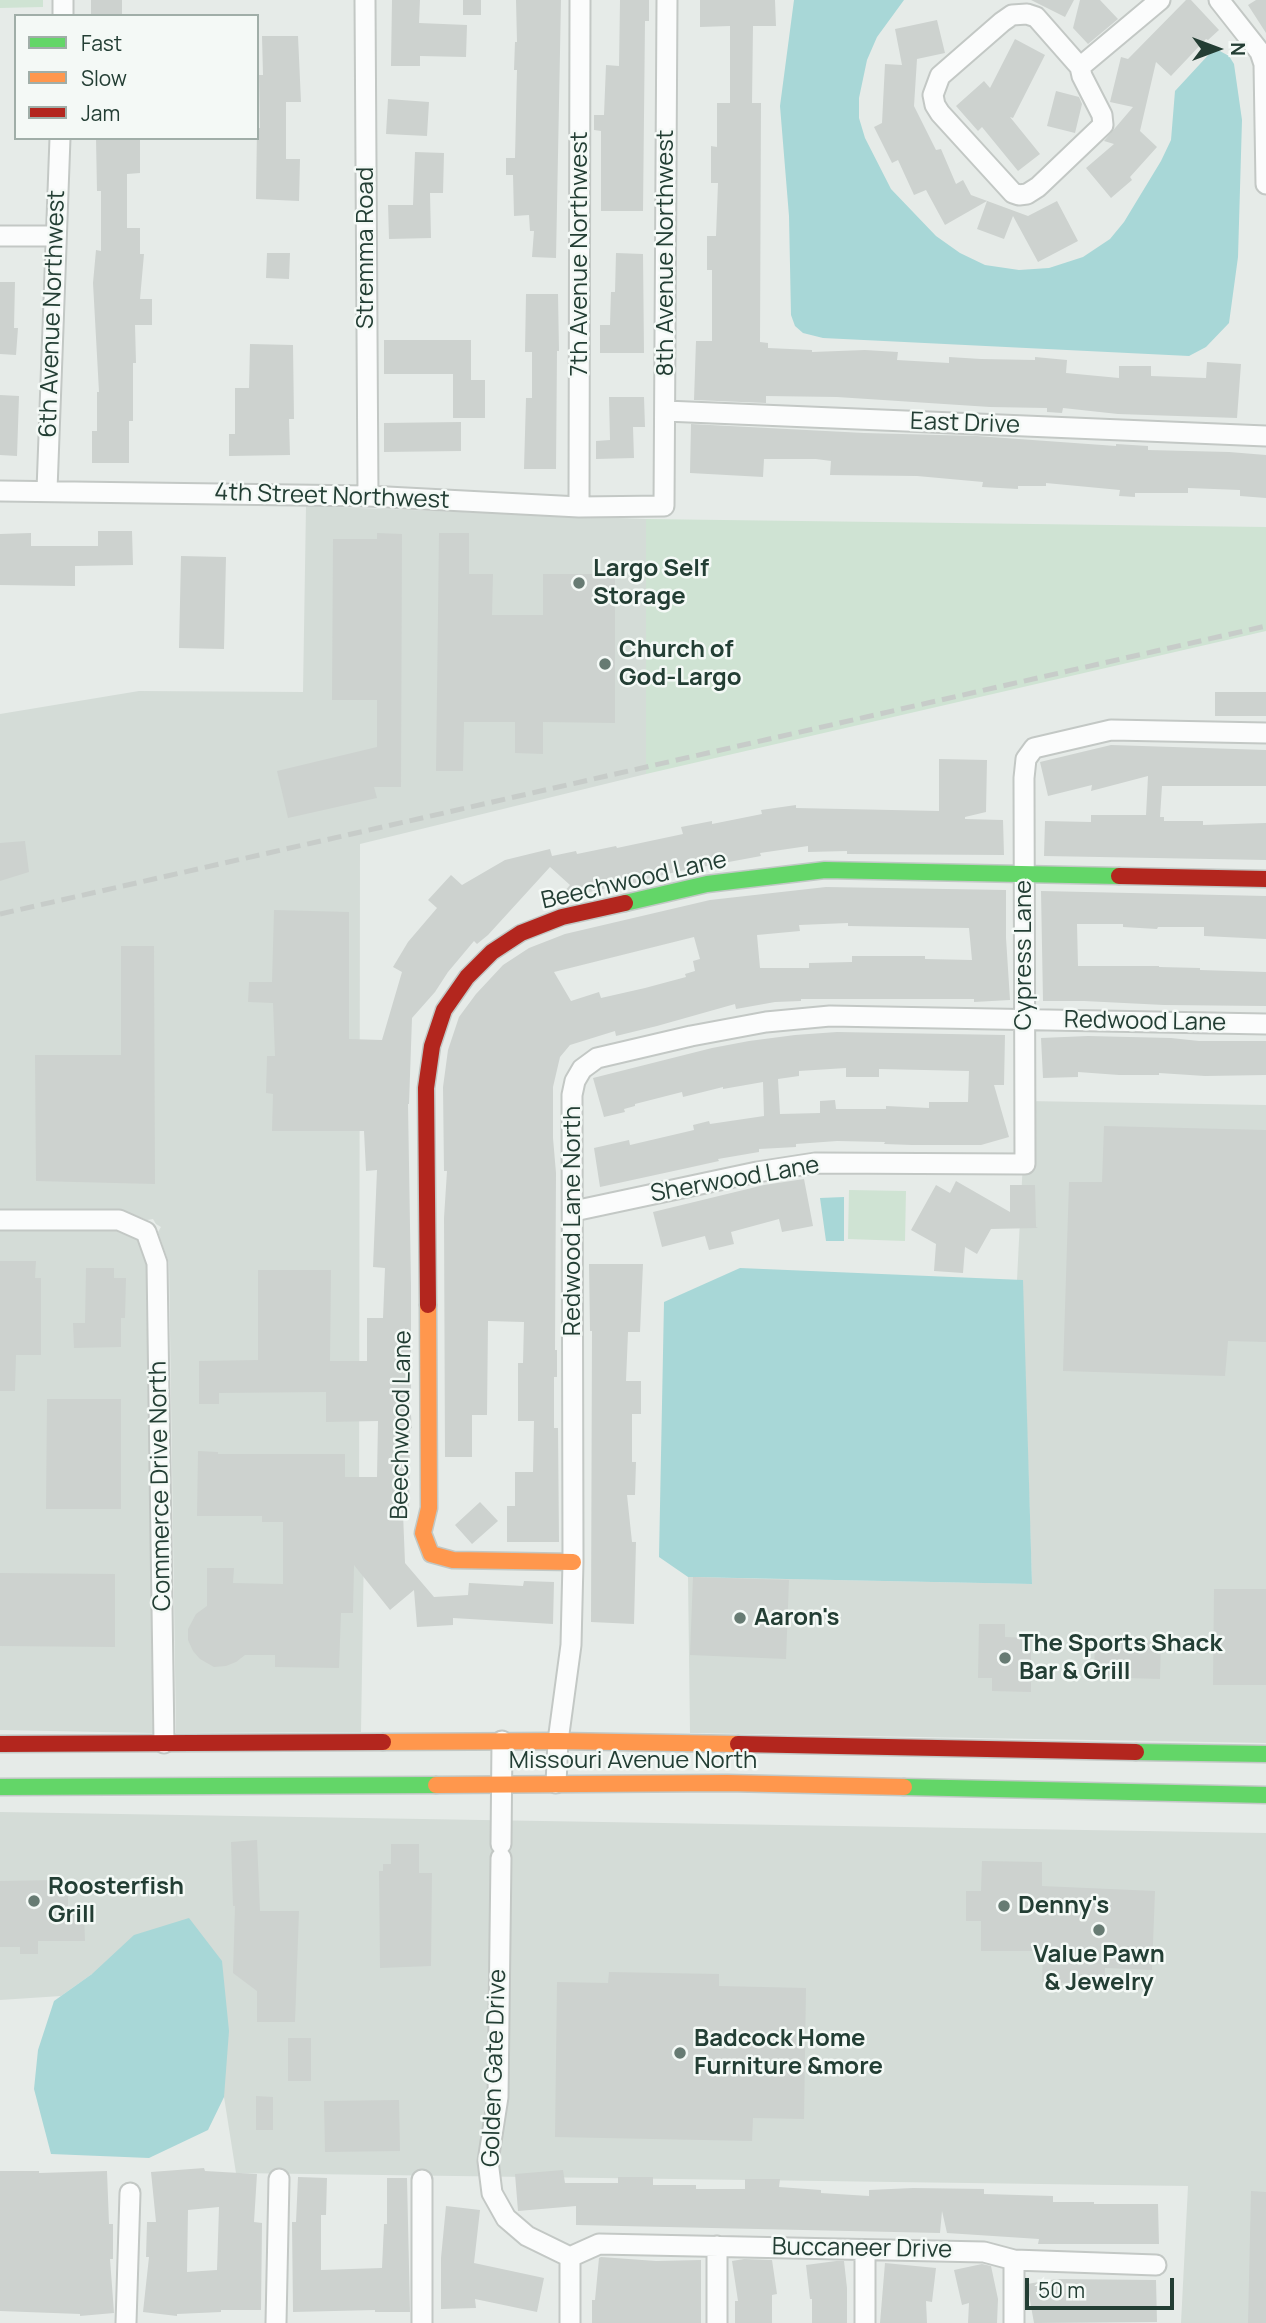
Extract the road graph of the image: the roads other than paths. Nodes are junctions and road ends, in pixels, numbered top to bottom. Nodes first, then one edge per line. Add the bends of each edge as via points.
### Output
1 (365, 0) edge
2 (580, 0) edge
3 (667, 0) edge
4 (1160, 0) edge
5 (1219, 0) edge
6 (1080, 67) junction
7 (60, 140) edge
8 (1266, 184) edge
9 (0, 236) edge
10 (55, 236) junction
11 (665, 411) junction
12 (1266, 436) edge
13 (47, 490) junction
14 (0, 491) edge
15 (368, 496) junction
16 (664, 506) joint
17 (579, 507) junction
18 (1266, 733) edge
19 (1024, 873) junction
20 (1266, 879) edge
21 (1024, 1019) junction
22 (1266, 1024) edge
23 (1025, 1164) joint
24 (574, 1211) junction
25 (0, 1220) edge
26 (573, 1562) junction
27 (502, 1741) junction
28 (558, 1741) junction
29 (164, 1743) junction
30 (287, 1743) junction
31 (0, 1744) edge
32 (1180, 1752) junction
33 (1266, 1754) edge
34 (254, 1759) dead end
35 (147, 1762) dead end
36 (187, 1769) dead end
37 (131, 1772) dead end
38 (1223, 1777) dead end
39 (502, 1783) junction
40 (556, 1783) junction
41 (177, 1785) junction
42 (100, 1786) junction
43 (0, 1787) edge
44 (1136, 1793) junction
45 (1211, 1794) junction
46 (1266, 1795) edge
47 (279, 2179) dead end
48 (422, 2180) dead end
49 (130, 2193) dead end
50 (717, 2246) junction
51 (865, 2250) junction
52 (570, 2257) junction
53 (1014, 2260) junction
54 (1156, 2265) dead end
55 (126, 2323) edge
56 (276, 2323) edge
57 (422, 2323) edge
58 (570, 2323) edge
59 (717, 2323) edge
60 (865, 2323) edge
61 (1014, 2323) edge

1 - 15 street, Stremma Road
2 - 17 street, 7th Avenue Northwest
3 - 11 street, 8th Avenue Northwest
4 - 6 street
5 - 8 street via 1260,52 1264,64
6 - 6 street via 1104,125 1027,194 1013,193 935,105 933,95 940,76 1012,15 1036,17
7 - 10 street, 6th Avenue Northwest
9 - 10 street
10 - 13 street, 6th Avenue Northwest
11 - 12 street, East Drive
11 - 16 street, 8th Avenue Northwest
13 - 14 street, 4th Street Northwest
13 - 15 street, 4th Street Northwest
15 - 17 street, 4th Street Northwest
16 - 17 street, 4th Street Northwest
18 - 19 street, Cypress Lane via 1111,730 1034,748 1026,759 1024,778
19 - 20 main road, Beechwood Lane
19 - 21 street, Cypress Lane
19 - 26 main road, Beechwood Lane via 825,870 761,876 562,917 521,933 492,952 467,976 444,1010 432,1046 426,1088 429,1508 423,1533 432,1554 453,1560
21 - 22 street, Redwood Lane
21 - 23 street, Cypress Lane
21 - 24 street, Redwood Lane North via 831,1016 766,1022 597,1058 582,1069 572,1094
23 - 24 street, Sherwood Lane via 815,1163
24 - 26 street, Redwood Lane North
25 - 29 street, Commerce Drive North via 119,1220 146,1231 157,1263
26 - 28 street, Redwood Lane North via 571,1645
27 - 28 main road, Missouri Avenue North
27 - 30 main road, Missouri Avenue North
27 - 39 street, Golden Gate Drive
28 - 32 main road, Missouri Avenue North
28 - 40 street, Redwood Lane North
29 - 30 main road, Missouri Avenue North
29 - 31 main road, Missouri Avenue North
29 - 35 main road
30 - 34 main road
32 - 33 main road, Missouri Avenue North
32 - 44 main road via 1166,1772
36 - 41 main road
37 - 42 main road
38 - 45 main road
39 - 40 main road, Missouri Avenue North
39 - 41 main road, Missouri Avenue North
39 - 52 street, Golden Gate Drive via 498,2097 488,2161 492,2193 506,2218 527,2236
40 - 44 main road, Missouri Avenue North
41 - 42 main road, Missouri Avenue North
42 - 43 main road, Missouri Avenue North
44 - 45 main road, Missouri Avenue North
45 - 46 main road, Missouri Avenue North
47 - 56 street
48 - 57 street
49 - 55 street
50 - 51 street, Buccaneer Drive
50 - 52 street, Buccaneer Drive via 599,2244
50 - 59 street
51 - 53 street, Buccaneer Drive via 984,2252
51 - 60 street
52 - 58 street
53 - 54 street, Buccaneer Drive
53 - 61 street

